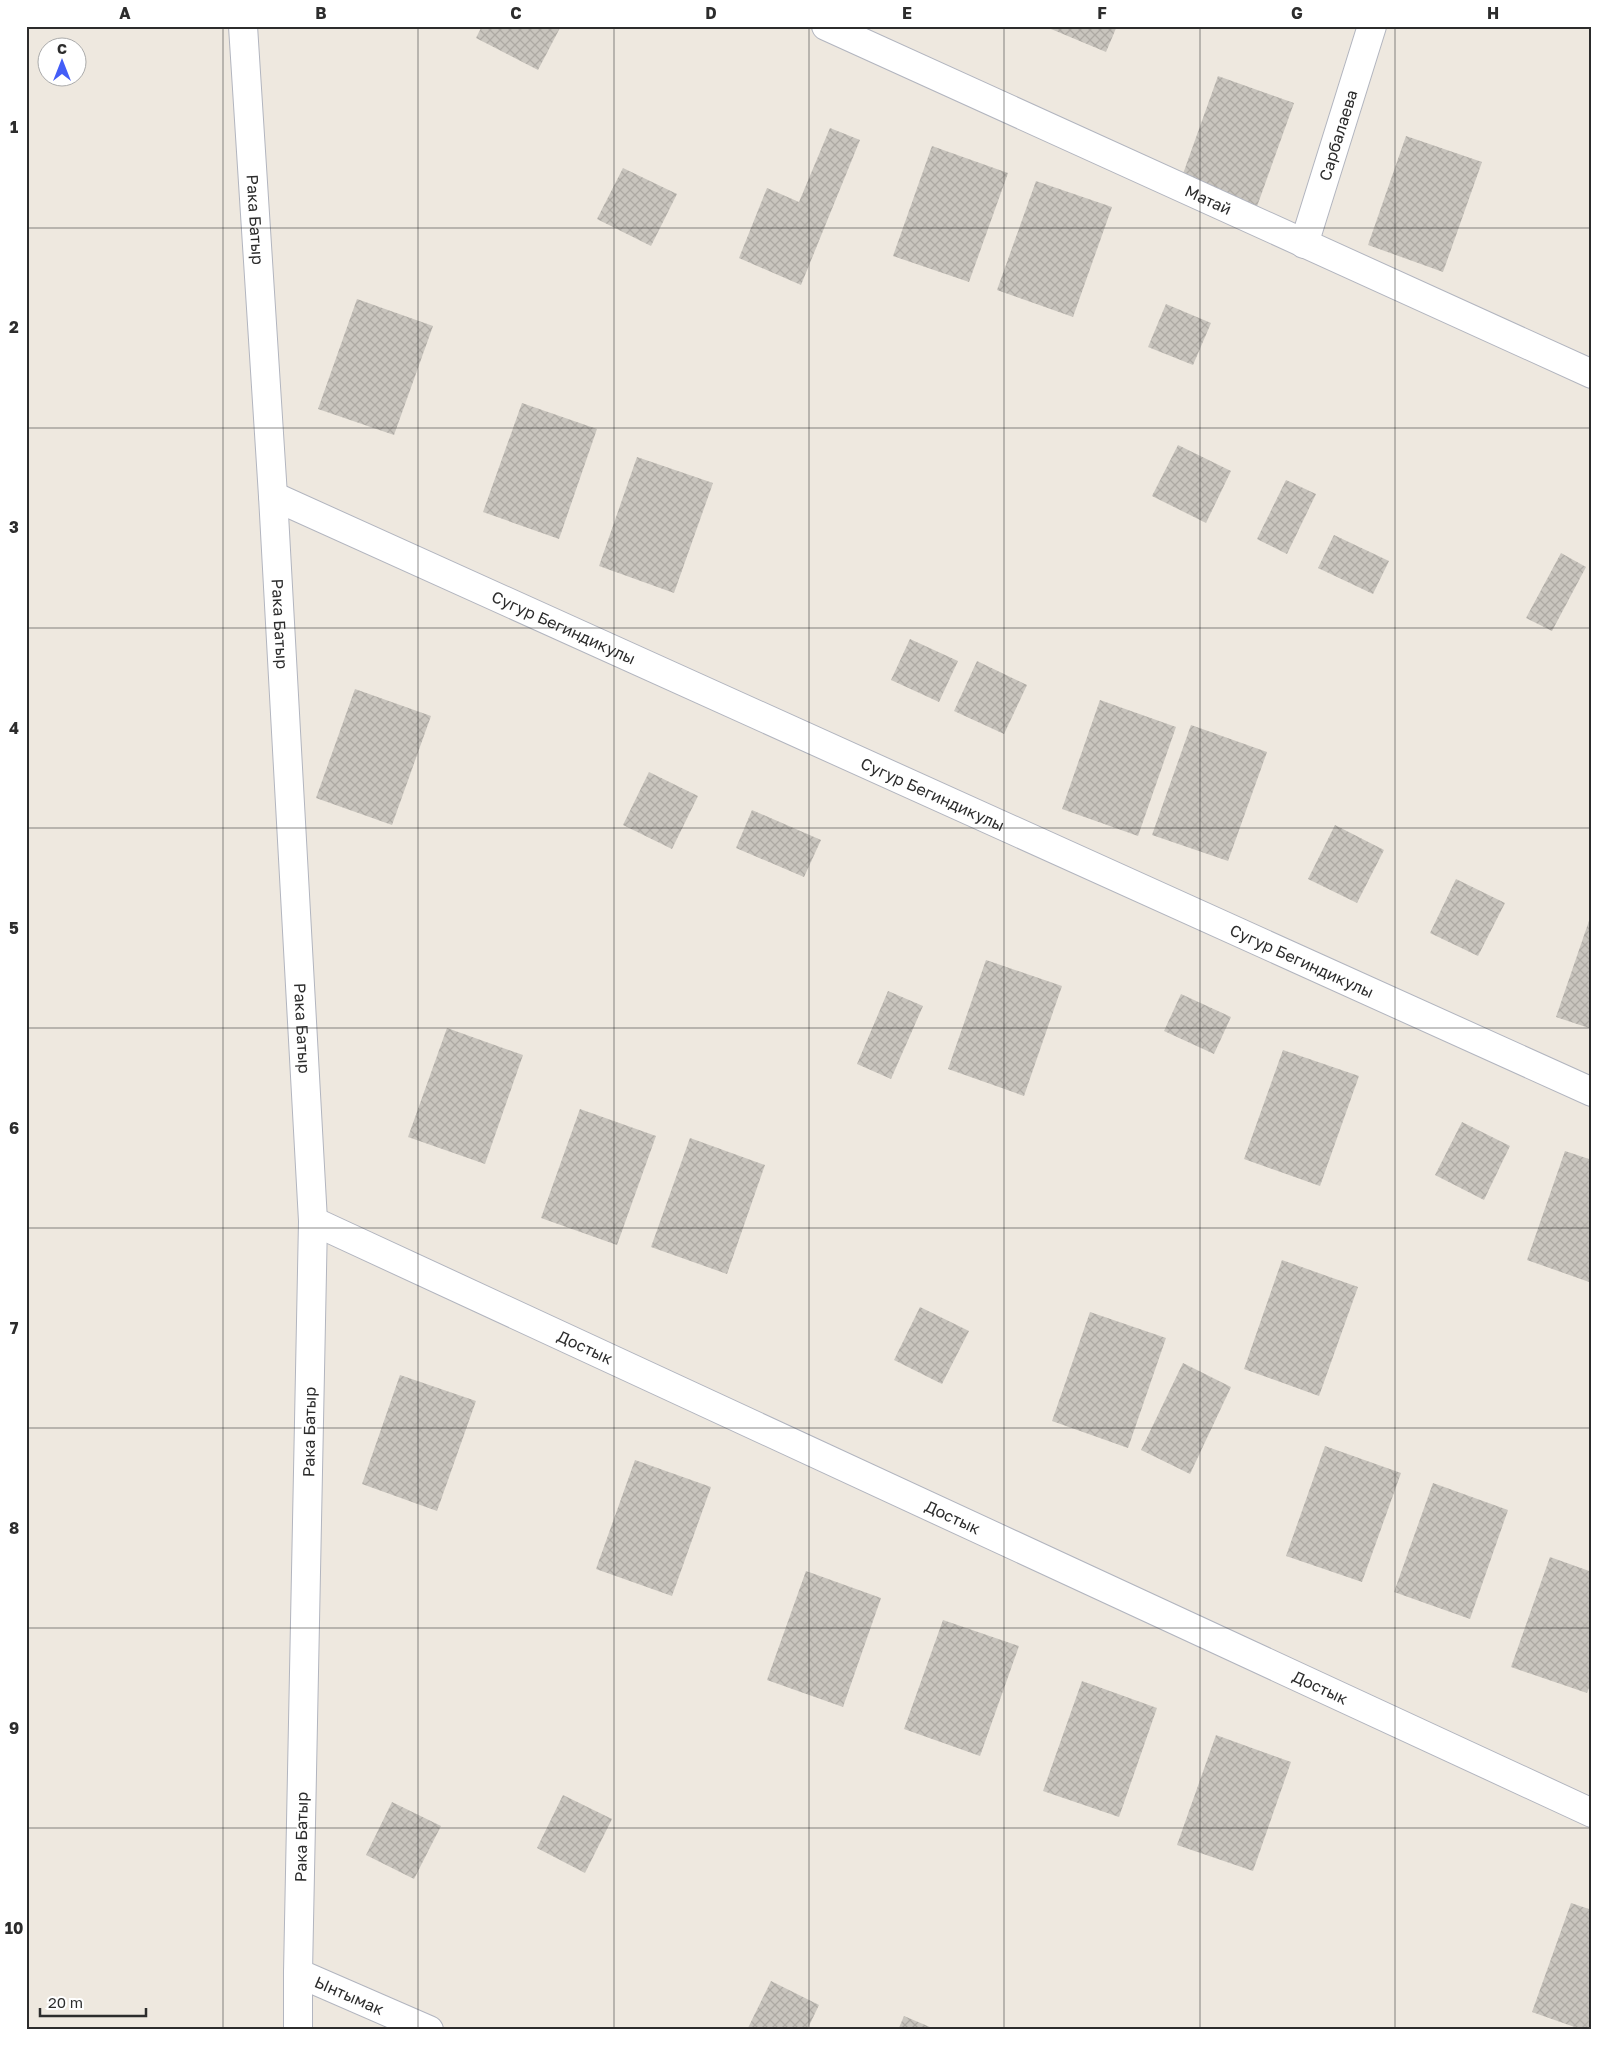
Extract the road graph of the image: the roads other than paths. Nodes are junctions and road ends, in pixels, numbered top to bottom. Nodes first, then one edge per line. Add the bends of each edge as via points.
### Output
1 (243, 26) edge
2 (826, 26) edge
3 (1372, 26) edge
4 (1304, 244) junction
5 (1592, 374) edge
6 (273, 496) junction
7 (1592, 1092) edge
8 (313, 1221) junction
9 (1592, 1813) edge
10 (298, 1973) junction
11 (298, 2030) edge
12 (429, 2030) edge

1 - 6 street, Рака Батыр
2 - 4 street, Матай
3 - 4 street, Сарбалаева
4 - 5 street, Матай
6 - 7 street, Сугур Бегиндикулы
6 - 8 street, Рака Батыр
8 - 9 street, Достык
8 - 10 street, Рака Батыр
10 - 11 street, Рака Батыр
10 - 12 street, Ынтымак

